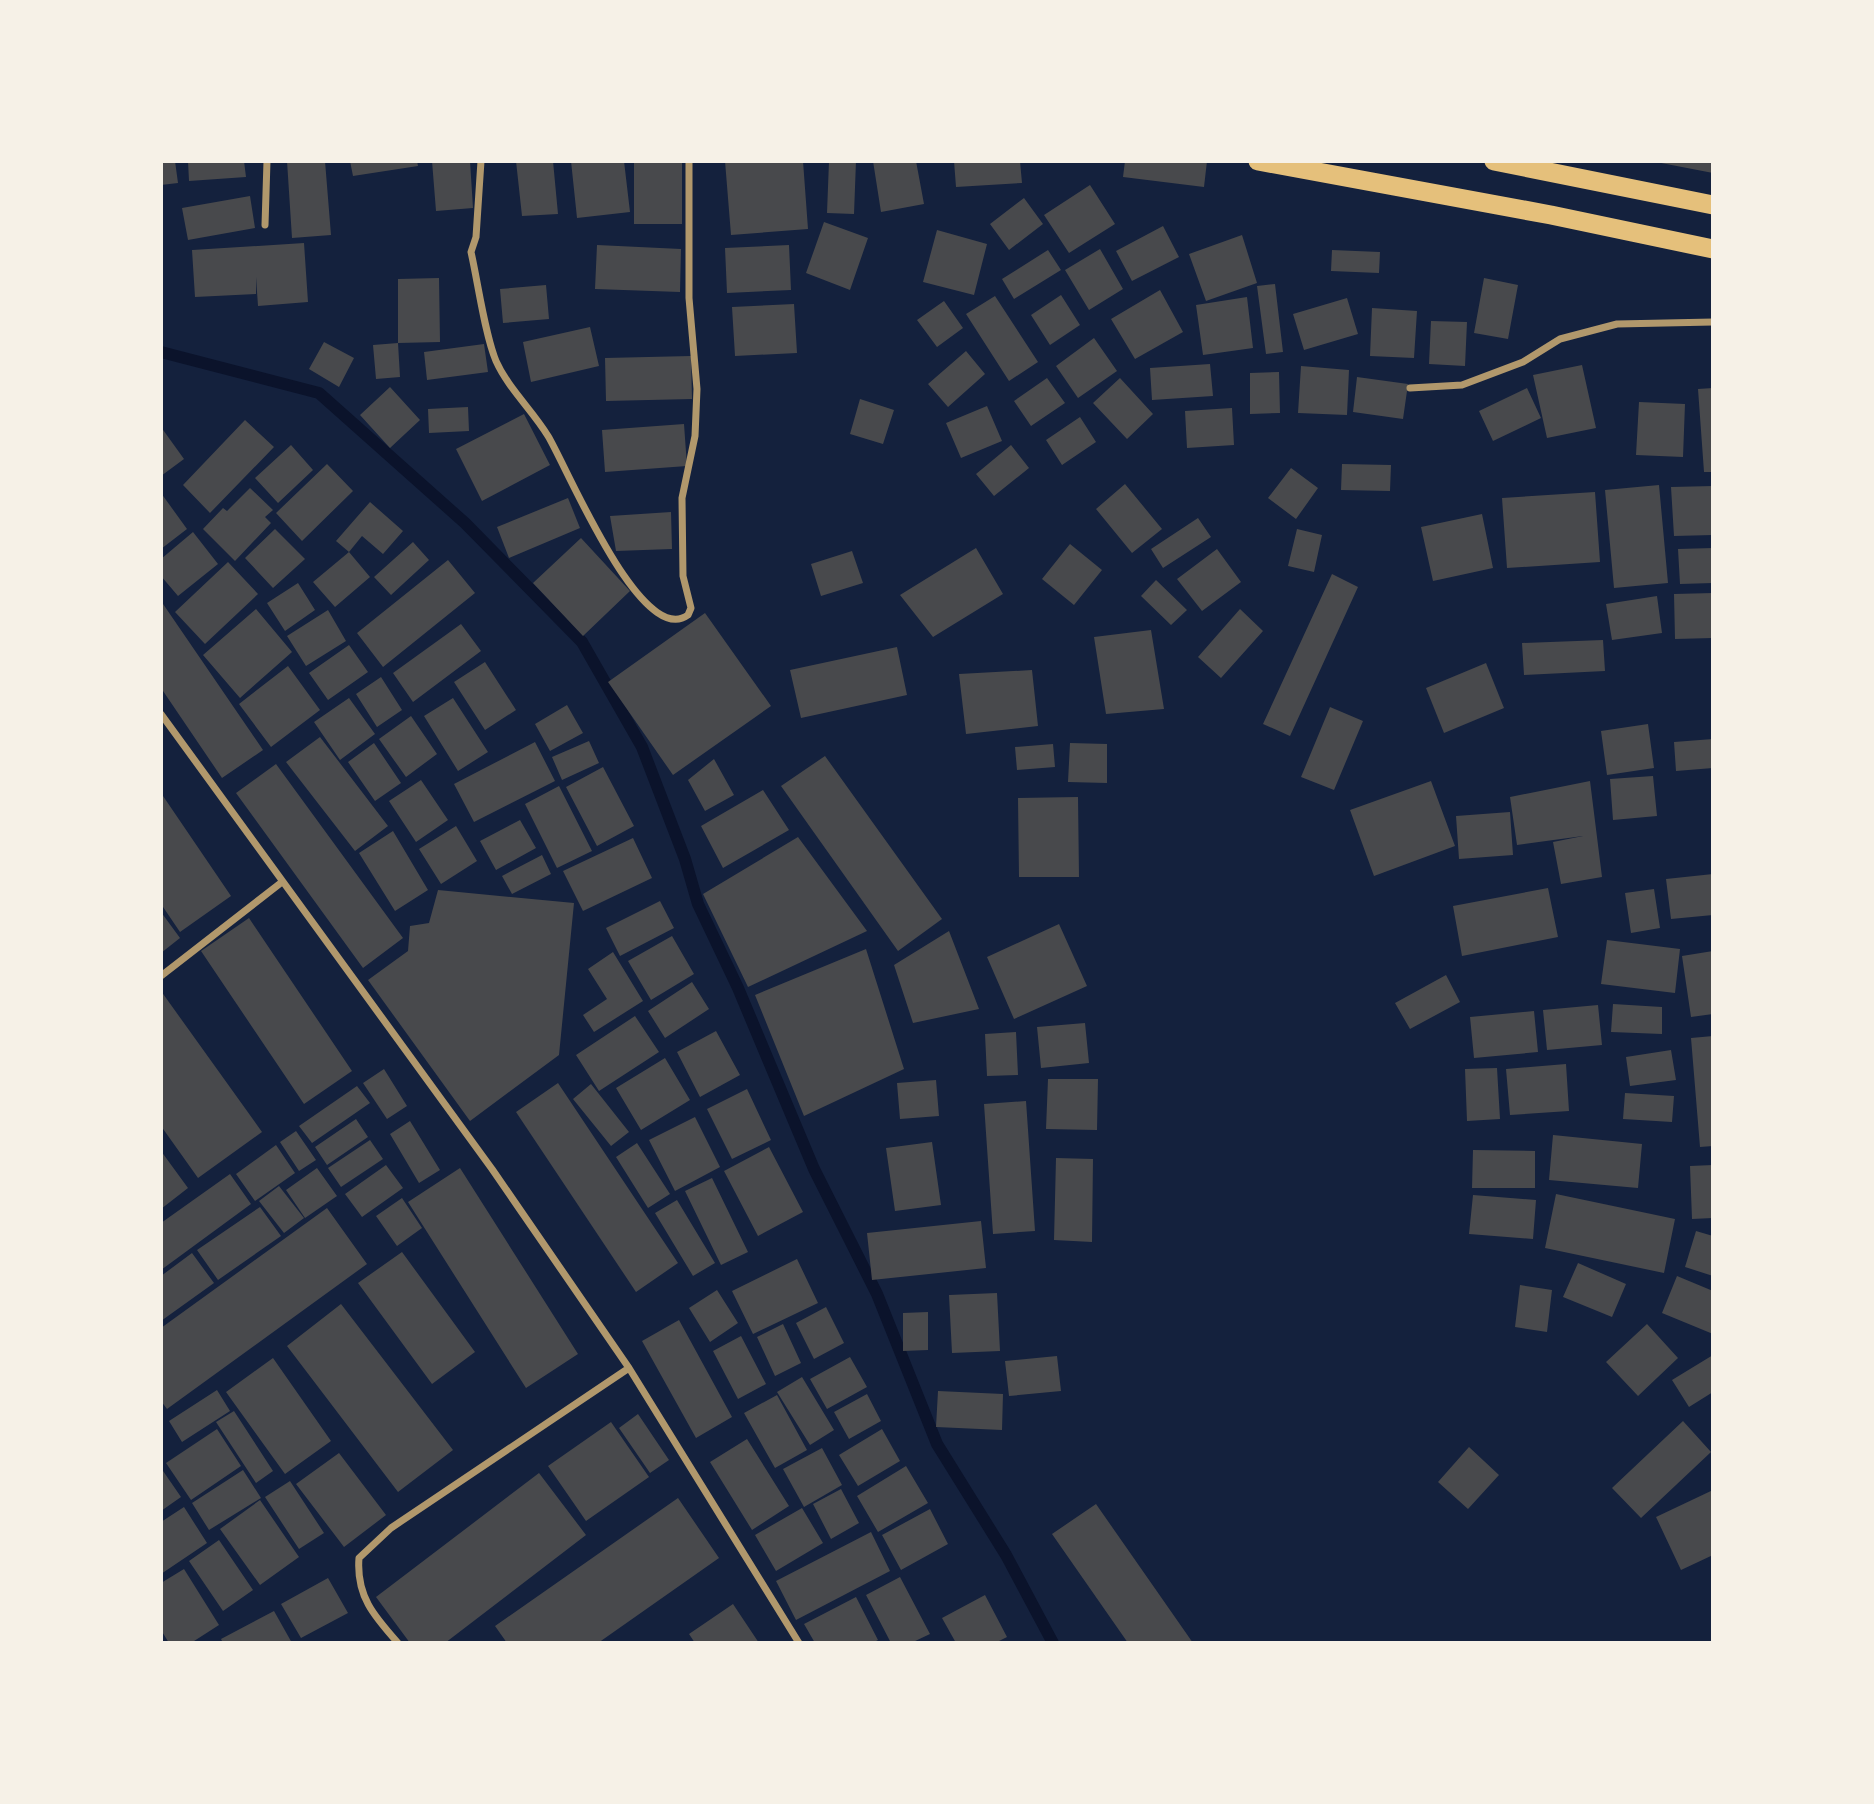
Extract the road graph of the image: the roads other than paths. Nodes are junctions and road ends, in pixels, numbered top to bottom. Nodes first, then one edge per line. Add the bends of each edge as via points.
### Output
1 (267, 161) edge
2 (481, 161) edge
3 (689, 161) edge
4 (1258, 161) edge
5 (1494, 161) edge
6 (1713, 205) edge
7 (265, 225) dead end
8 (1713, 249) edge
9 (1713, 322) edge
10 (1410, 388) dead end
11 (161, 714) edge
12 (282, 882) junction
13 (161, 976) edge
14 (629, 1368) junction
15 (398, 1643) edge
16 (799, 1643) edge

1 - 7 street
2 - 3 street via 471,252 496,362 548,436 625,580 644,604 668,620 676,620 688,615 691,608 683,576 682,498 695,436 697,389 689,298
4 - 8 highway
5 - 6 highway
9 - 10 street via 1617,324 1560,339 1523,362 1462,385
11 - 12 street
12 - 13 street
12 - 14 street via 492,1169
14 - 15 street via 391,1528 359,1558 358,1580 374,1616
14 - 16 street

